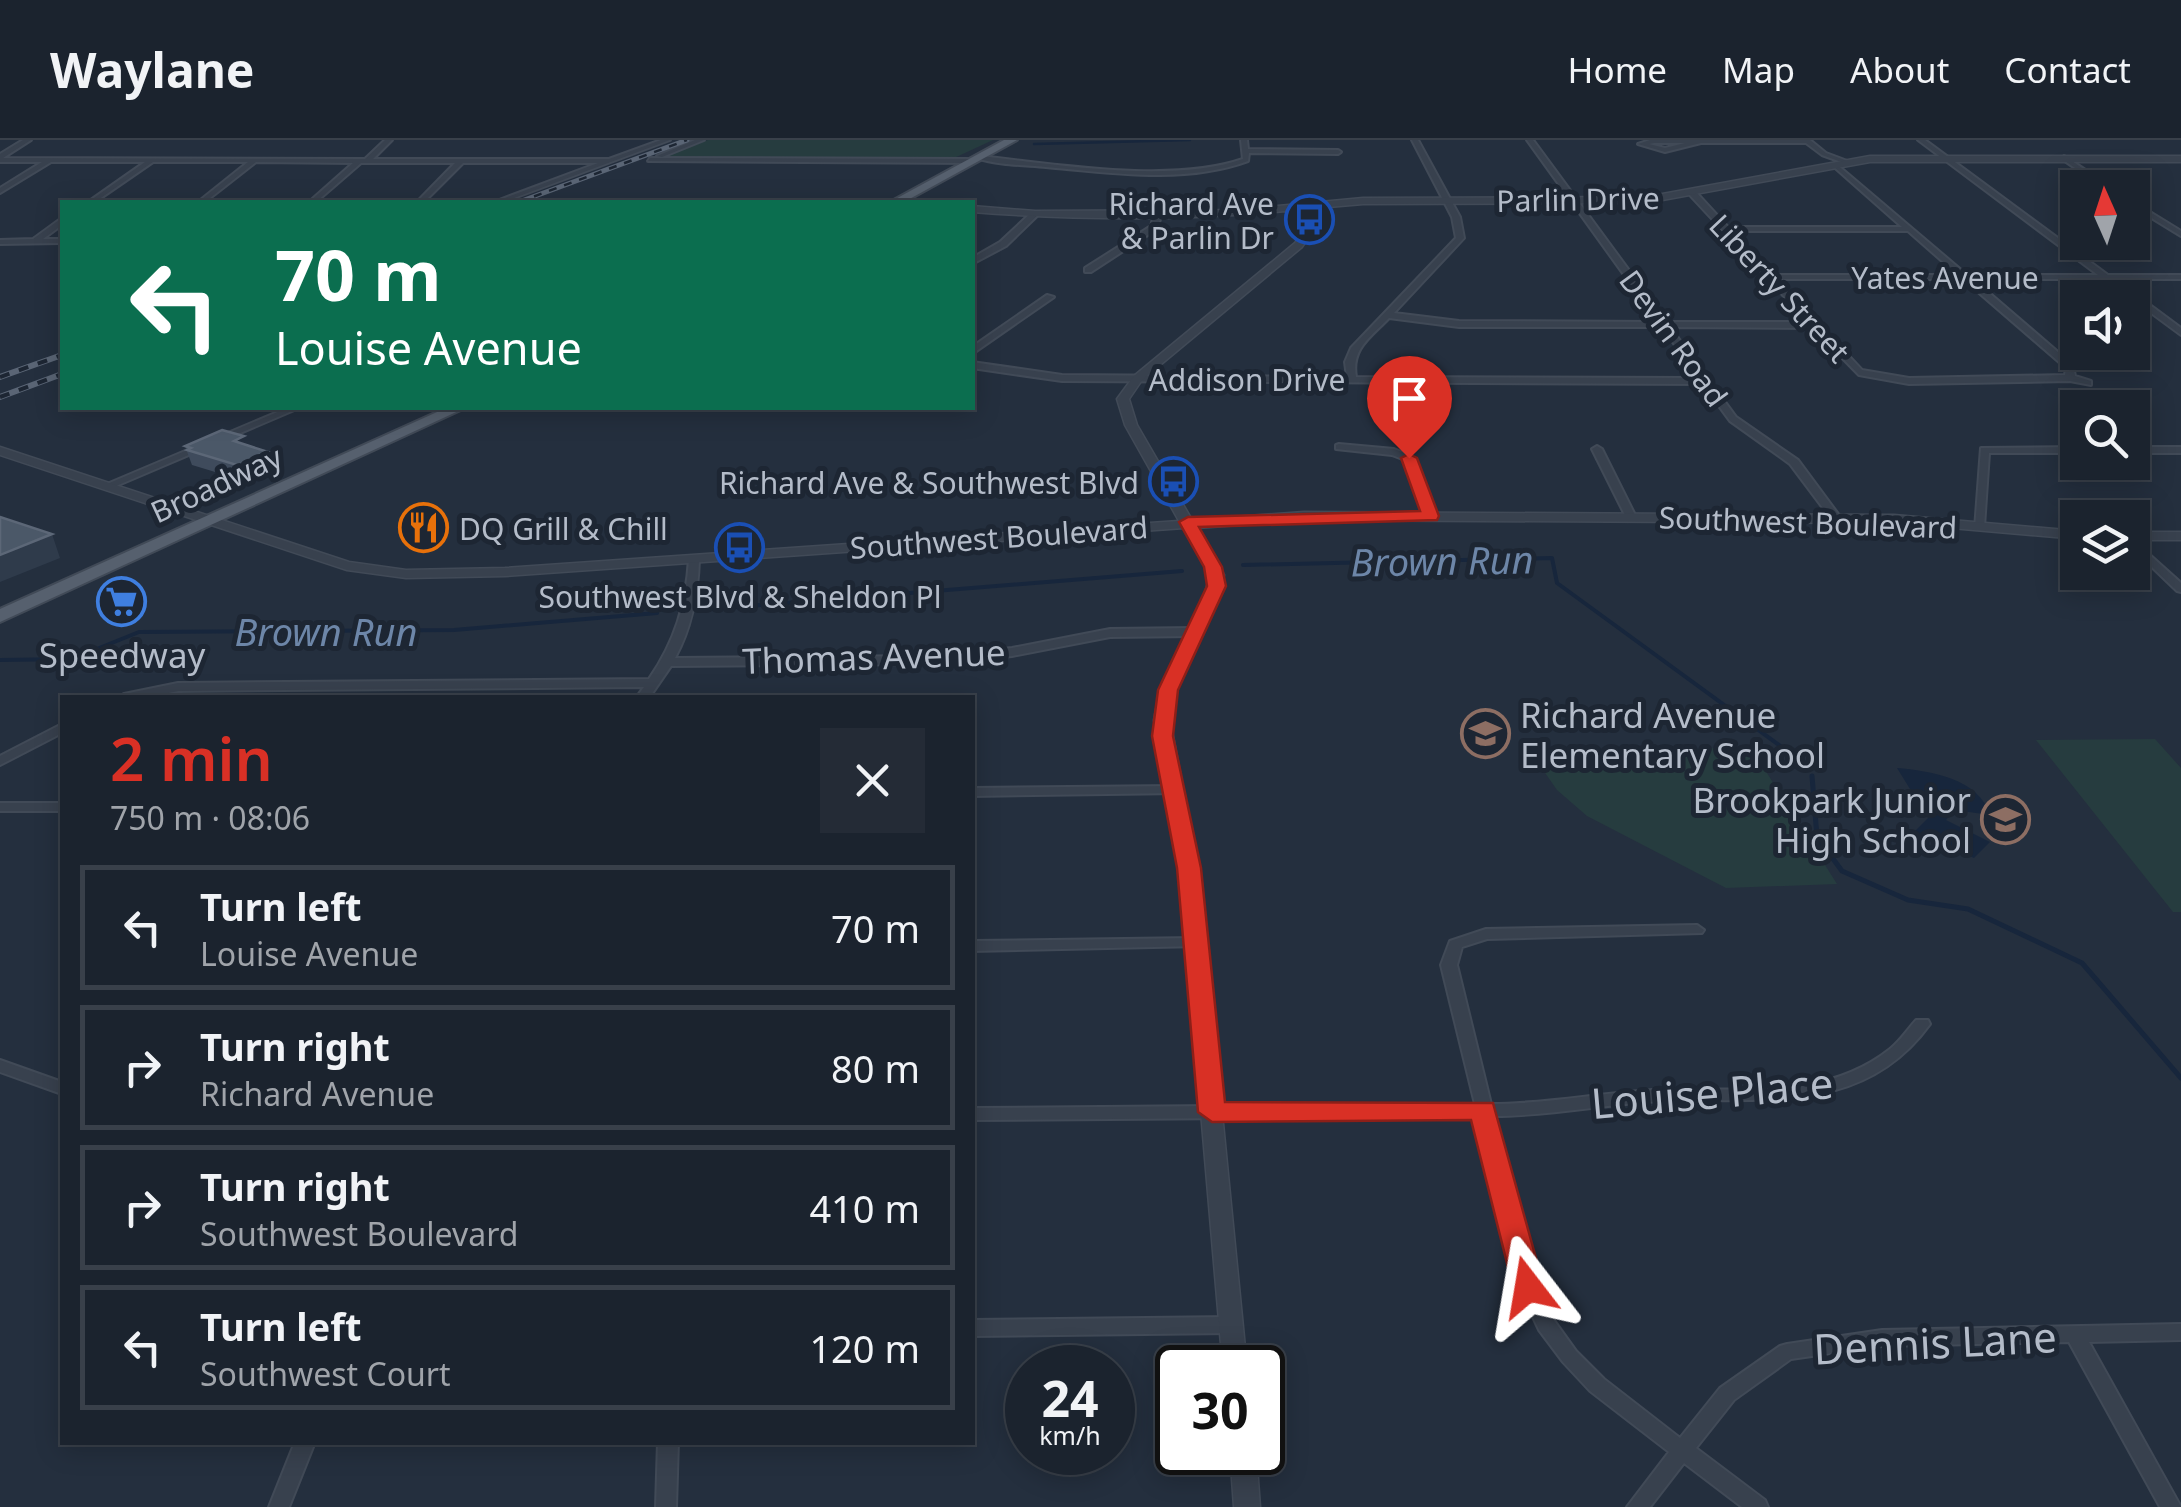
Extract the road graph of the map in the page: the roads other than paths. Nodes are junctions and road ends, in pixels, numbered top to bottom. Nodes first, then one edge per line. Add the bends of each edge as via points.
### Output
1 (28, 140) edge
2 (389, 140) edge
3 (667, 140) edge
4 (702, 140) edge
5 (1012, 140) edge
6 (1244, 140) edge
7 (1415, 140) edge
8 (1530, 140) edge
9 (1921, 140) edge
10 (1700, 141) edge
11 (1807, 141) edge
12 (1247, 152) junction
13 (1338, 152) dead end
14 (0, 158) edge
15 (1946, 158) junction
16 (2064, 158) junction
17 (2181, 158) edge
18 (976, 159) junction
19 (48, 161) junction
20 (152, 161) junction
21 (255, 161) junction
22 (362, 161) junction
23 (461, 161) junction
24 (611, 161) junction
25 (1848, 163) junction
26 (1835, 165) junction
27 (2082, 170) edge
28 (0, 191) edge
29 (1692, 193) junction
30 (94, 200) edge
31 (204, 200) edge
32 (314, 200) edge
33 (422, 200) edge
34 (504, 200) edge
35 (900, 200) edge
36 (1448, 201) junction
37 (1574, 201) junction
38 (975, 209) edge
39 (1290, 211) junction
40 (1158, 213) junction
41 (1035, 214) junction
42 (2150, 214) edge
43 (60, 223) edge
44 (1909, 229) junction
45 (1726, 230) junction
46 (2179, 232) edge
47 (0, 242) edge
48 (34, 242) junction
49 (60, 242) edge
50 (975, 260) edge
51 (1088, 270) dead end
52 (2106, 276) junction
53 (2181, 276) edge
54 (1770, 277) junction
55 (1966, 277) junction
56 (1050, 297) dead end
57 (1389, 316) junction
58 (1664, 326) junction
59 (1813, 326) junction
60 (2181, 332) edge
61 (975, 349) edge
62 (975, 366) edge
63 (1138, 378) junction
64 (2070, 378) junction
65 (1352, 380) junction
66 (1704, 381) junction
67 (2088, 383) dead end
68 (289, 410) edge
69 (454, 410) edge
70 (1338, 447) dead end
71 (1596, 449) dead end
72 (2060, 450) edge
73 (2150, 450) edge
74 (2181, 450) edge
75 (0, 451) edge
76 (112, 484) junction
77 (1430, 516) junction
78 (1631, 517) junction
79 (214, 518) junction
80 (1836, 518) junction
81 (1188, 522) junction
82 (1979, 527) junction
83 (2060, 534) edge
84 (2181, 536) edge
85 (2150, 538) edge
86 (2150, 557) edge
87 (694, 558) junction
88 (2181, 589) edge
89 (0, 616) edge
90 (1195, 632) junction
91 (671, 662) junction
92 (653, 683) junction
93 (139, 695) edge
94 (644, 695) edge
95 (60, 729) edge
96 (0, 762) edge
97 (1176, 790) junction
98 (975, 792) edge
99 (0, 806) edge
100 (60, 807) edge
101 (1696, 930) dead end
102 (1195, 943) junction
103 (975, 946) edge
104 (1922, 1024) dead end
105 (0, 1066) edge
106 (60, 1087) edge
107 (1483, 1110) junction
108 (1212, 1112) junction
109 (975, 1114) edge
110 (1232, 1325) junction
111 (975, 1328) edge
112 (2181, 1332) edge
113 (2076, 1335) junction
114 (1233, 1345) edge
115 (304, 1445) edge
116 (668, 1445) edge
117 (1683, 1450) junction
118 (1245, 1475) edge
119 (279, 1507) edge
120 (666, 1507) edge
121 (1247, 1507) edge
122 (1637, 1507) edge
123 (1758, 1507) edge
124 (2171, 1507) edge

1 - 14 street
2 - 22 street
3 - 24 street
4 - 18 street via 650,160
5 - 18 main road
6 - 12 street
7 - 36 street
8 - 37 street, Devin Road
9 - 15 street
10 - 10 street via 1654,141 1641,144 1665,150
10 - 11 street
11 - 25 street
12 - 13 street
12 - 18 street via 1242,163 1199,170 1092,170
14 - 19 street
15 - 16 street, Parlin Drive
15 - 25 street, Parlin Drive
15 - 52 street
16 - 17 street, Parlin Drive
16 - 27 street
18 - 35 main road
19 - 20 street
19 - 28 street
20 - 21 street
20 - 30 street
21 - 22 street
21 - 31 street
22 - 23 street
22 - 32 street
23 - 24 street
23 - 33 street
24 - 34 street
25 - 26 street, Parlin Drive
26 - 29 street, Parlin Drive
26 - 44 street
29 - 37 street, Parlin Drive
29 - 45 street, Liberty Street
36 - 37 street, Parlin Drive
36 - 39 street, Parlin Drive
36 - 57 street via 1460,238
37 - 58 street, Devin Road
38 - 41 street, Parlin Drive
39 - 40 street, Parlin Drive
39 - 63 street via 1308,231 1299,245
40 - 41 street, Parlin Drive
40 - 51 street via 1154,228
41 - 50 street
42 - 46 street
43 - 48 street
44 - 45 street
44 - 55 street
45 - 54 street, Liberty Street
47 - 48 street
48 - 49 street
52 - 53 street, Yates Avenue
52 - 55 street, Yates Avenue
52 - 60 street
54 - 55 street, Yates Avenue
54 - 59 street, Liberty Street
55 - 64 street via 2070,368
56 - 61 street
57 - 58 street via 1459,324
57 - 65 street via 1350,356
58 - 59 street
58 - 66 street, Devin Road
59 - 64 street, Liberty Street via 1850,366 1873,377
62 - 63 street, Addison Drive via 1048,377
63 - 65 street, Addison Drive
63 - 81 street via 1125,393 1125,412
64 - 67 street
65 - 66 street, Addison Drive
66 - 80 street, Devin Road via 1738,425 1794,462
68 - 76 street
69 - 79 main road, Broadway
70 - 77 street via 1409,458
71 - 78 street
72 - 82 street via 1984,450
73 - 74 street
75 - 76 street, Southwest Boulevard
76 - 79 street, Southwest Boulevard
77 - 78 street, Southwest Boulevard
77 - 81 street, Southwest Boulevard
78 - 80 street, Southwest Boulevard
79 - 87 street, Southwest Boulevard via 327,560 406,574
79 - 89 main road, Broadway
80 - 82 street, Southwest Boulevard
81 - 87 street, Southwest Boulevard
81 - 90 street via 1217,576
82 - 83 street, Southwest Boulevard
84 - 85 street
86 - 88 street
87 - 91 street via 691,606
90 - 91 street, Thomas Avenue via 1110,633 935,660
90 - 97 street via 1162,720
91 - 92 street
92 - 93 street via 178,687
92 - 94 street
95 - 96 street
97 - 98 street
97 - 102 street
99 - 100 street
101 - 107 street via 1531,931 1455,944 1449,965
102 - 103 street
102 - 108 street
104 - 107 street, Louise Place via 1877,1066 1819,1090
105 - 106 street
107 - 108 street, Louise Place
107 - 117 street via 1528,1287 1550,1335 1598,1388
108 - 109 street, Louise Place
108 - 110 street
110 - 111 street
110 - 114 street
112 - 113 street, Dennis Lane
113 - 117 street, Dennis Lane via 1805,1346 1747,1376
113 - 124 street
115 - 119 street
116 - 120 street
117 - 122 street, Dennis Lane
117 - 123 street
118 - 121 street

